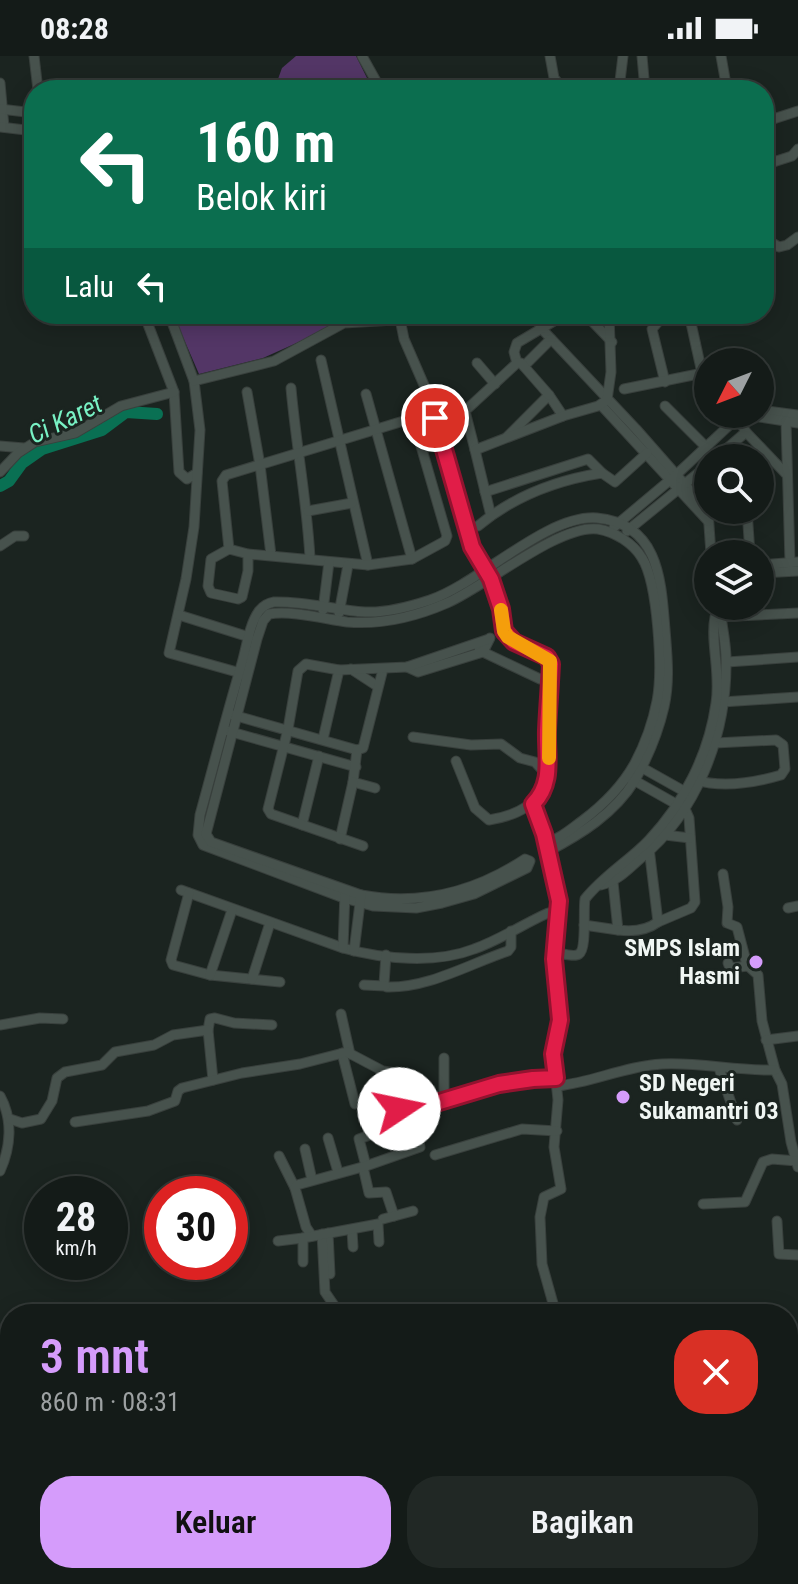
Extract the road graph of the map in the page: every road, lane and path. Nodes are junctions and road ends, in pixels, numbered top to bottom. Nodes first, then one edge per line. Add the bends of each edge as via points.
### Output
1 (34, 56) edge
2 (362, 56) edge
3 (550, 56) edge
4 (623, 56) edge
5 (642, 56) edge
6 (721, 56) edge
7 (37, 80) edge
8 (375, 80) edge
9 (556, 80) edge
10 (620, 80) edge
11 (644, 80) edge
12 (725, 80) edge
13 (0, 83) edge
14 (2, 109) edge
15 (798, 111) edge
16 (24, 112) edge
17 (774, 119) edge
18 (2, 127) edge
19 (24, 130) edge
20 (798, 149) edge
21 (774, 163) edge
22 (798, 237) edge
23 (774, 244) edge
24 (149, 324) edge
25 (173, 324) edge
26 (342, 324) edge
27 (401, 324) edge
28 (546, 324) edge
29 (595, 324) edge
30 (610, 324) edge
31 (656, 324) edge
32 (692, 324) edge
33 (540, 327) junction
34 (551, 339) junction
35 (612, 342) junction
36 (698, 348) edge
37 (321, 360) dead end
38 (477, 363) dead end
39 (520, 364) junction
40 (694, 375) edge
41 (194, 381) junction
42 (665, 382) junction
43 (495, 384) junction
44 (291, 388) dead end
45 (624, 389) dead end
46 (174, 392) junction
47 (247, 392) dead end
48 (446, 392) dead end
49 (366, 394) dead end
50 (549, 395) junction
51 (604, 402) junction
52 (665, 406) dead end
53 (465, 411) junction
54 (774, 412) edge
55 (798, 415) edge
56 (563, 416) junction
57 (774, 420) edge
58 (786, 421) junction
59 (798, 423) edge
60 (724, 428) edge
61 (744, 428) edge
62 (376, 430) junction
63 (746, 432) junction
64 (504, 439) junction
65 (339, 442) junction
66 (703, 444) edge
67 (709, 444) edge
68 (732, 444) edge
69 (0, 446) edge
70 (24, 448) junction
71 (475, 450) junction
72 (647, 453) junction
73 (297, 455) junction
74 (694, 458) edge
75 (260, 465) junction
76 (197, 471) junction
77 (0, 472) edge
78 (602, 473) junction
79 (787, 475) junction
80 (535, 477) junction
81 (674, 477) junction
82 (694, 477) edge
83 (187, 479) junction
84 (683, 487) junction
85 (538, 489) junction
86 (197, 492) junction
87 (485, 492) junction
88 (352, 503) junction
89 (308, 511) junction
90 (491, 516) junction
91 (618, 523) junction
92 (478, 526) dead end
93 (629, 529) junction
94 (609, 532) junction
95 (24, 536) dead end
96 (621, 538) junction
97 (710, 540) edge
98 (0, 546) edge
99 (229, 549) junction
100 (248, 554) junction
101 (271, 555) junction
102 (310, 558) junction
103 (412, 559) junction
104 (329, 562) junction
105 (794, 562) edge
106 (774, 564) edge
107 (348, 565) junction
108 (368, 565) junction
109 (798, 571) edge
110 (774, 572) edge
111 (489, 575) junction
112 (323, 606) junction
113 (340, 608) junction
114 (798, 613) edge
115 (774, 614) edge
116 (179, 615) junction
117 (322, 618) junction
118 (338, 620) junction
119 (713, 620) edge
120 (722, 620) edge
121 (249, 637) junction
122 (476, 643) junction
123 (483, 652) junction
124 (798, 657) edge
125 (449, 658) junction
126 (727, 662) junction
127 (351, 669) junction
128 (383, 669) junction
129 (339, 670) junction
130 (243, 674) junction
131 (540, 679) dead end
132 (377, 686) junction
133 (798, 697) edge
134 (720, 702) junction
135 (232, 715) junction
136 (288, 729) junction
137 (228, 731) junction
138 (413, 737) dead end
139 (323, 739) junction
140 (715, 743) junction
141 (284, 747) junction
142 (357, 750) junction
143 (319, 756) junction
144 (456, 761) dead end
145 (638, 766) junction
146 (356, 767) junction
147 (547, 775) junction
148 (630, 778) junction
149 (696, 780) junction
150 (353, 782) junction
151 (375, 788) dead end
152 (688, 794) junction
153 (533, 804) junction
154 (681, 806) junction
155 (302, 825) junction
156 (665, 835) junction
157 (690, 838) junction
158 (340, 839) junction
159 (363, 846) dead end
160 (550, 846) junction
161 (649, 846) junction
162 (723, 874) dead end
163 (610, 878) junction
164 (344, 894) junction
165 (360, 899) junction
166 (232, 910) junction
167 (548, 913) dead end
168 (658, 922) junction
169 (270, 923) junction
170 (584, 925) junction
171 (618, 930) junction
172 (511, 931) junction
173 (348, 950) junction
174 (558, 953) dead end
175 (386, 955) junction
176 (728, 963) dead end
177 (748, 966) junction
178 (210, 975) junction
179 (252, 979) junction
180 (280, 982) dead end
181 (364, 985) dead end
182 (385, 986) junction
183 (341, 1014) dead end
184 (63, 1019) dead end
185 (0, 1025) edge
186 (272, 1025) dead end
187 (208, 1030) junction
188 (798, 1036) edge
189 (766, 1040) junction
190 (346, 1053) junction
191 (444, 1058) dead end
192 (719, 1068) junction
193 (775, 1070) junction
194 (213, 1080) junction
195 (557, 1082) junction
196 (0, 1096) edge
197 (444, 1099) junction
198 (355, 1104) dead end
199 (413, 1110) junction
200 (10, 1119) junction
201 (737, 1120) dead end
202 (75, 1122) dead end
203 (397, 1125) dead end
204 (557, 1131) junction
205 (328, 1138) dead end
206 (305, 1149) dead end
207 (435, 1155) dead end
208 (279, 1156) dead end
209 (797, 1164) edge
210 (365, 1167) junction
211 (0, 1171) edge
212 (338, 1172) junction
213 (312, 1180) junction
214 (295, 1188) junction
215 (703, 1204) dead end
216 (413, 1211) dead end
217 (394, 1216) junction
218 (383, 1219) dead end
219 (777, 1221) dead end
220 (352, 1230) junction
221 (316, 1235) junction
222 (278, 1241) dead end
223 (379, 1242) dead end
224 (353, 1247) dead end
225 (798, 1255) edge
226 (303, 1262) dead end
227 (330, 1293) dead end
228 (333, 1304) edge
229 (553, 1304) edge

1 - 7 street
2 - 8 street
3 - 9 street
4 - 10 street
5 - 11 street
6 - 12 street
13 - 14 street
14 - 16 street
14 - 18 street
15 - 17 street
18 - 19 street
20 - 21 street
22 - 23 street via 787,245
24 - 46 street
25 - 41 street
26 - 41 street via 274,361
27 - 111 street via 427,392 472,547
28 - 33 street
29 - 35 street
30 - 35 street
31 - 42 street via 652,329
32 - 36 street
33 - 34 street
33 - 39 street via 517,343 514,352
34 - 39 street
34 - 51 street
35 - 51 street
37 - 65 street
38 - 43 street
39 - 43 street
39 - 50 street
40 - 42 street
41 - 76 street via 200,412
42 - 45 street
43 - 53 street
44 - 73 street
46 - 70 street via 121,406 79,432
46 - 83 street via 178,472
47 - 75 street
48 - 53 street
49 - 62 street
50 - 56 street
50 - 64 street
51 - 56 street
51 - 72 street
51 - 81 street
52 - 66 street
53 - 71 street
54 - 55 street
56 - 64 street
57 - 58 street
58 - 59 street
58 - 79 street
60 - 67 street
61 - 63 street
62 - 65 street
62 - 103 street
62 - 103 street via 414,422 447,536
63 - 68 street
63 - 79 street
64 - 71 street
65 - 73 street
65 - 88 street
69 - 70 street
70 - 77 street
71 - 87 street
72 - 78 street via 614,483
72 - 81 street
73 - 75 street
73 - 89 street
74 - 81 street
75 - 99 street via 224,476
75 - 101 street
76 - 83 street
76 - 86 street
78 - 80 street via 588,459
78 - 85 street
79 - 105 street
80 - 85 street
80 - 87 street
81 - 84 street
81 - 91 street
82 - 84 street
83 - 86 street
84 - 93 street
84 - 97 street via 708,511
85 - 90 street
86 - 116 street
87 - 90 street
88 - 89 street
88 - 108 street
89 - 102 street
90 - 92 street
91 - 93 street
91 - 94 street
91 - 111 street via 587,518 565,523
93 - 96 street
93 - 145 street via 656,561 667,650 664,708
94 - 96 street
94 - 111 street via 571,532
95 - 98 street
96 - 145 street via 648,569 660,658 658,698
99 - 100 street
99 - 100 street via 211,559 208,586 214,594 242,597
100 - 101 street
101 - 102 street
102 - 104 street
103 - 108 street
104 - 107 street
104 - 112 street
105 - 106 street
107 - 108 street
107 - 113 street
109 - 110 street
111 - 113 street via 413,605 366,612
111 - 118 street via 456,599 414,615 370,622
111 - 147 street via 505,633 550,661
112 - 113 street
112 - 117 street
112 - 121 street via 267,604
113 - 118 street
114 - 115 street
116 - 121 street
116 - 130 street via 169,653
117 - 118 street
117 - 130 street via 267,615
119 - 134 street
120 - 126 street
121 - 130 street
122 - 123 street
122 - 123 street via 491,638
122 - 125 street
123 - 125 street
123 - 131 street
124 - 126 street
125 - 128 street via 416,672 407,667
126 - 134 street
127 - 128 street
127 - 129 street
127 - 132 street
128 - 132 street
129 - 136 street via 300,667
129 - 139 street
130 - 135 street
132 - 142 street via 363,748
133 - 134 street
134 - 140 street
134 - 149 street
135 - 136 street
135 - 137 street
136 - 139 street
136 - 141 street
137 - 141 street
137 - 164 street via 208,838
138 - 147 street via 501,744
139 - 142 street
140 - 149 street
140 - 149 street via 776,740 783,745 785,769 764,780
141 - 143 street
141 - 155 street via 267,805 271,814
142 - 146 street
143 - 146 street
143 - 155 street
144 - 153 street via 470,799 487,820
145 - 148 street
145 - 152 street
146 - 150 street
147 - 153 street
148 - 154 street
148 - 160 street via 596,823
149 - 152 street
150 - 151 street
150 - 158 street
152 - 154 street
153 - 160 street
154 - 156 street
154 - 157 street
154 - 161 street
155 - 158 street
156 - 157 street
156 - 161 street
157 - 168 street via 695,902
158 - 159 street
160 - 195 street via 559,901 554,959 560,1020 553,1054
161 - 163 street
161 - 168 street
162 - 177 street via 727,923 737,927
163 - 170 street via 585,899
163 - 171 street
164 - 165 street
164 - 173 street
165 - 165 street via 438,897 530,861 502,882 442,903 401,908
165 - 173 street
166 - 169 street
166 - 178 street
166 - 178 street via 185,892 171,963
167 - 172 street
168 - 171 street via 641,930
169 - 173 street
169 - 179 street
170 - 171 street
170 - 174 street via 581,952
172 - 175 street via 467,952
172 - 182 street via 508,951 426,981
173 - 175 street
175 - 182 street
176 - 177 street via 730,968
177 - 189 street via 758,975
178 - 179 street
179 - 180 street
181 - 182 street
183 - 190 street
184 - 185 street
186 - 187 street via 215,1018
187 - 194 street
187 - 200 street via 115,1052 102,1065 65,1072 57,1078 41,1119
188 - 189 street
189 - 193 street
190 - 194 street
190 - 198 street
190 - 199 street via 396,1073 399,1112
191 - 197 street
192 - 193 street
192 - 195 street via 654,1065
192 - 201 street
193 - 209 street
194 - 202 street via 179,1089 175,1101 148,1111
195 - 197 street via 513,1082
195 - 204 street
196 - 200 street
197 - 199 street
199 - 210 street via 422,1146
200 - 211 street
203 - 210 street via 359,1139
204 - 207 street via 522,1129
204 - 229 street via 554,1147 561,1189 544,1197 540,1217 543,1271
205 - 212 street
206 - 213 street
208 - 214 street
209 - 215 street via 763,1162 745,1202
210 - 212 street
210 - 217 street via 369,1193 386,1192
212 - 213 street
213 - 214 street
214 - 221 street via 302,1215
216 - 217 street
217 - 218 street
219 - 225 street via 779,1254
220 - 221 street
220 - 223 street via 378,1224
220 - 224 street
221 - 222 street
221 - 226 street
221 - 227 street
221 - 228 street via 325,1292

